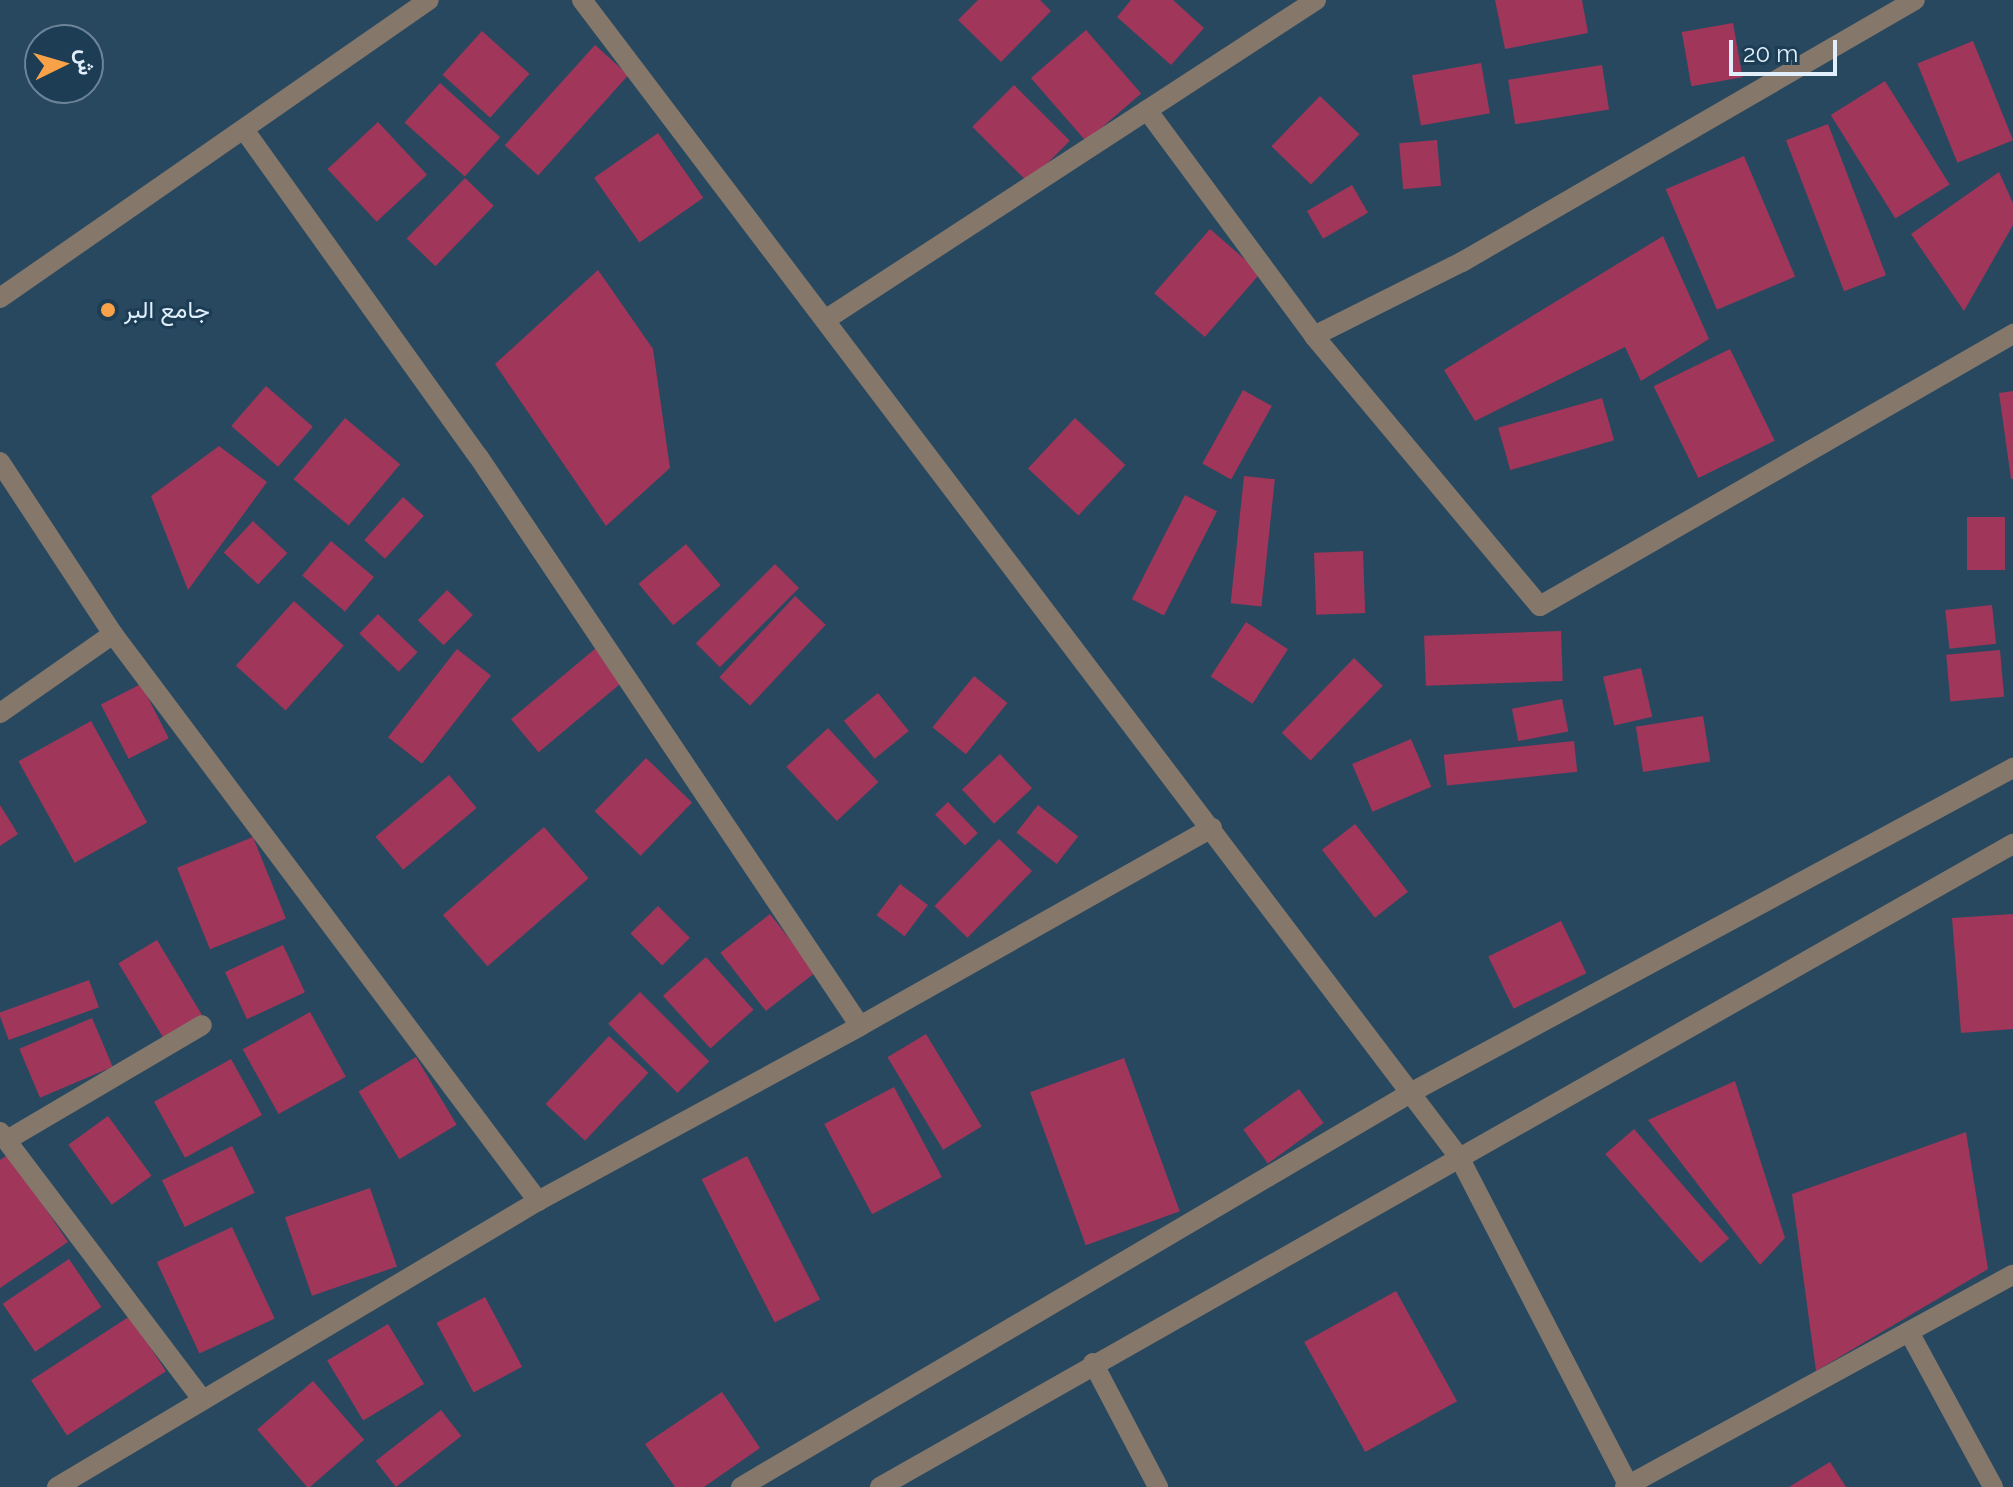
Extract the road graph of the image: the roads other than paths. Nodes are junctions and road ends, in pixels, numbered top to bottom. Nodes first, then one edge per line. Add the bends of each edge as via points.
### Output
1 (429, 0) edge
2 (582, 0) edge
3 (1316, 0) edge
4 (1915, 0) edge
5 (1147, 110) junction
6 (245, 131) junction
7 (0, 298) edge
8 (825, 320) junction
9 (2013, 334) edge
10 (1314, 336) junction
11 (0, 462) edge
12 (113, 634) junction
13 (0, 713) edge
14 (2013, 768) edge
15 (1212, 828) junction
16 (2013, 844) edge
17 (202, 1025) dead end
18 (860, 1026) junction
19 (1412, 1092) junction
20 (3, 1136) edge
21 (1459, 1157) junction
22 (538, 1201) junction
23 (2013, 1275) edge
24 (1909, 1332) junction
25 (1093, 1363) junction
26 (203, 1400) junction
27 (1628, 1486) edge
28 (57, 1487) edge
29 (741, 1487) edge
30 (880, 1487) edge
31 (1158, 1487) edge
32 (1993, 1487) edge

1 - 6 street
2 - 8 street
3 - 5 street
4 - 10 street via 1462,262
5 - 8 street
5 - 10 street
6 - 7 street
6 - 18 street via 478,456
8 - 15 street
9 - 10 street via 1540,606
11 - 12 street
12 - 13 street
12 - 22 street
14 - 19 street
15 - 18 street
15 - 19 street
16 - 21 street
17 - 20 street
18 - 22 street
19 - 21 street
19 - 29 street
20 - 26 street
21 - 25 street
21 - 27 street
22 - 26 street
23 - 24 street
24 - 27 street
24 - 32 street
25 - 30 street
25 - 31 street
26 - 28 street

